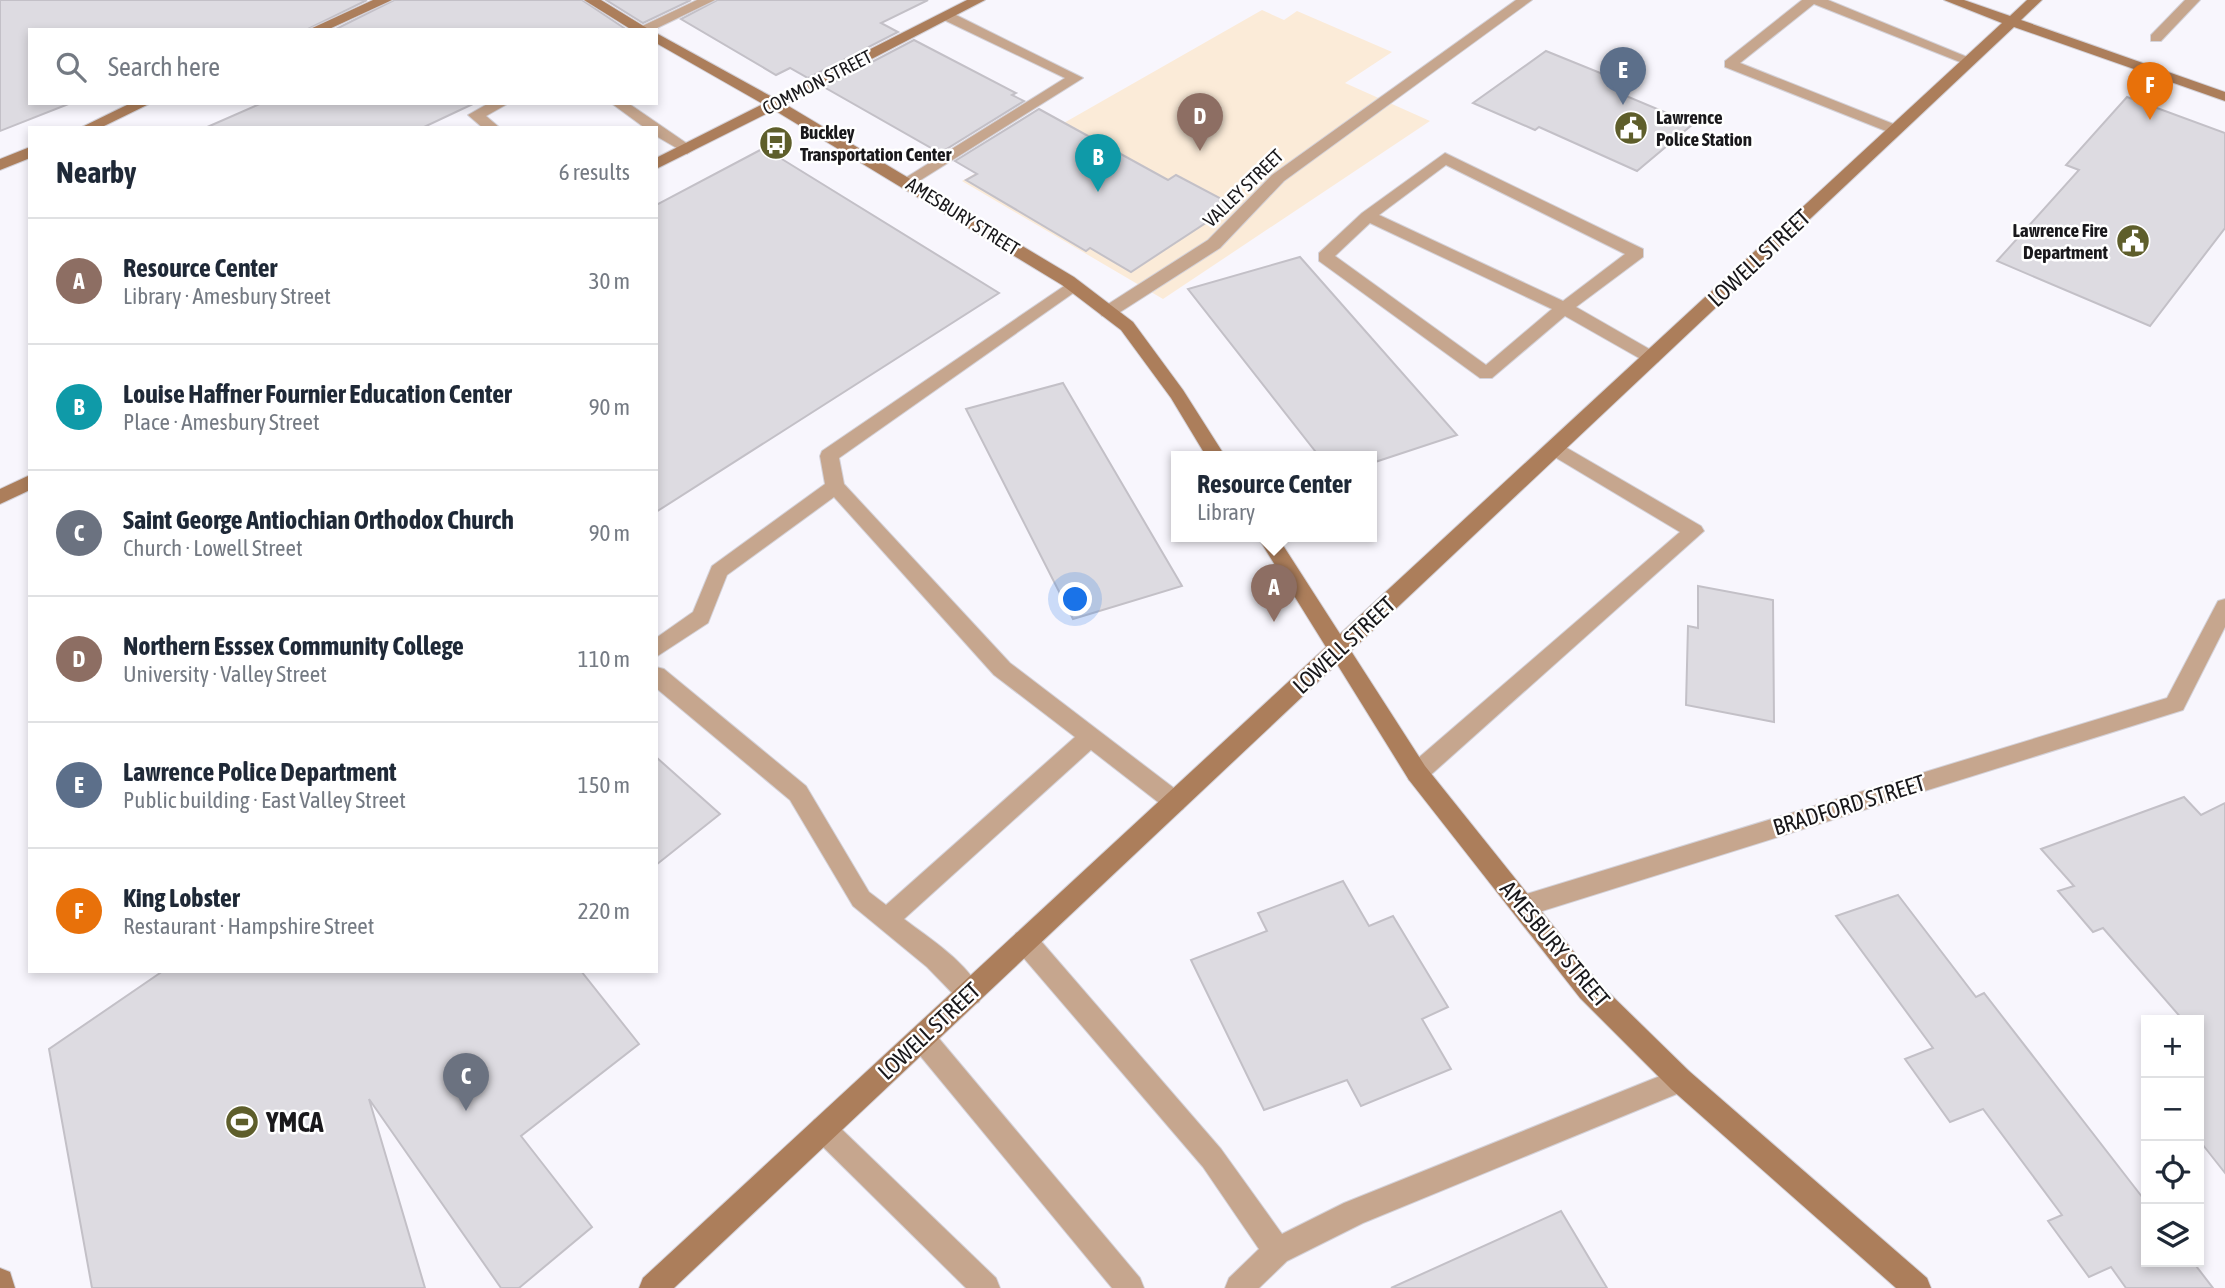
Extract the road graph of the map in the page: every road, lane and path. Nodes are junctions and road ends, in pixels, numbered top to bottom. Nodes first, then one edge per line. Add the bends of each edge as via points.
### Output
1 (385, 0) edge
2 (591, 0) edge
3 (708, 0) edge
4 (978, 0) edge
5 (1525, 0) edge
6 (1810, 0) edge
7 (1816, 0) edge
8 (1951, 0) edge
9 (2035, 0) edge
10 (2193, 0) edge
11 (947, 16) junction
12 (2012, 22) junction
13 (321, 28) edge
14 (641, 28) edge
15 (645, 28) edge
16 (658, 38) edge
17 (2157, 38) dead end
18 (1970, 61) junction
19 (2225, 97) edge
20 (774, 104) junction
21 (139, 105) edge
22 (498, 105) edge
23 (621, 105) edge
24 (92, 126) edge
25 (490, 126) edge
26 (653, 126) edge
27 (658, 129) edge
28 (1896, 130) junction
29 (687, 149) junction
30 (28, 153) edge
31 (658, 163) edge
32 (0, 165) edge
33 (908, 183) junction
34 (1368, 216) junction
35 (1073, 285) junction
36 (1564, 309) junction
37 (1108, 312) junction
38 (1652, 358) junction
39 (1555, 448) junction
40 (1213, 451) edge
41 (28, 483) edge
42 (835, 486) junction
43 (0, 497) edge
44 (1271, 542) edge
45 (2225, 607) edge
46 (658, 648) edge
47 (1339, 649) junction
48 (658, 677) edge
49 (1090, 737) junction
50 (1417, 773) junction
51 (1175, 802) junction
52 (1523, 906) junction
53 (885, 921) junction
54 (1025, 941) junction
55 (970, 994) junction
56 (922, 1038) junction
57 (1680, 1080) junction
58 (823, 1129) junction
59 (1277, 1251) junction
60 (0, 1282) edge
61 (1, 1288) edge
62 (653, 1288) edge
63 (986, 1288) edge
64 (1130, 1288) edge
65 (1239, 1288) edge
66 (1917, 1288) edge

1 - 13 main road
2 - 14 main road
3 - 15 street
4 - 11 main road, COMMON STREET
5 - 37 street, VALLEY STREET via 1278,178 1214,244
6 - 28 street via 1730,64
7 - 18 street
8 - 12 main road
9 - 12 main road, LOWELL STREET
10 - 17 street
11 - 20 main road, COMMON STREET
11 - 33 street via 1076,78
12 - 18 main road, LOWELL STREET
12 - 19 main road
16 - 20 main road, AMESBURY STREET
18 - 28 main road, LOWELL STREET
20 - 29 main road, COMMON STREET
20 - 33 main road, AMESBURY STREET
21 - 24 main road
22 - 25 street via 475,115
23 - 26 street
27 - 29 street
28 - 38 main road, LOWELL STREET
29 - 31 main road, COMMON STREET
30 - 32 main road
33 - 35 main road, AMESBURY STREET
34 - 36 street
34 - 36 street via 1325,257 1486,374
34 - 36 street via 1444,158 1637,253
35 - 37 main road, AMESBURY STREET
35 - 42 street via 829,456
36 - 38 street
37 - 40 main road, AMESBURY STREET via 1127,326
38 - 39 main road, LOWELL STREET
39 - 47 main road, LOWELL STREET
39 - 50 street via 1694,531
41 - 43 main road
42 - 46 street via 719,571 701,617
42 - 49 street via 1002,669
44 - 47 main road, AMESBURY STREET
45 - 52 street, BRADFORD STREET via 2175,704
47 - 50 main road, AMESBURY STREET
47 - 51 main road, LOWELL STREET
48 - 53 street via 798,793 861,899
49 - 51 street
49 - 53 street
50 - 52 main road, AMESBURY STREET
51 - 54 main road, LOWELL STREET
52 - 57 main road, AMESBURY STREET via 1589,990
53 - 55 street via 936,959
54 - 55 main road, LOWELL STREET
54 - 59 street via 1212,1158
55 - 56 main road, LOWELL STREET
56 - 58 main road, LOWELL STREET
56 - 64 street
57 - 59 street via 1354,1213
57 - 66 main road, AMESBURY STREET
58 - 62 main road, LOWELL STREET
58 - 63 street
59 - 65 street
60 - 61 main road

